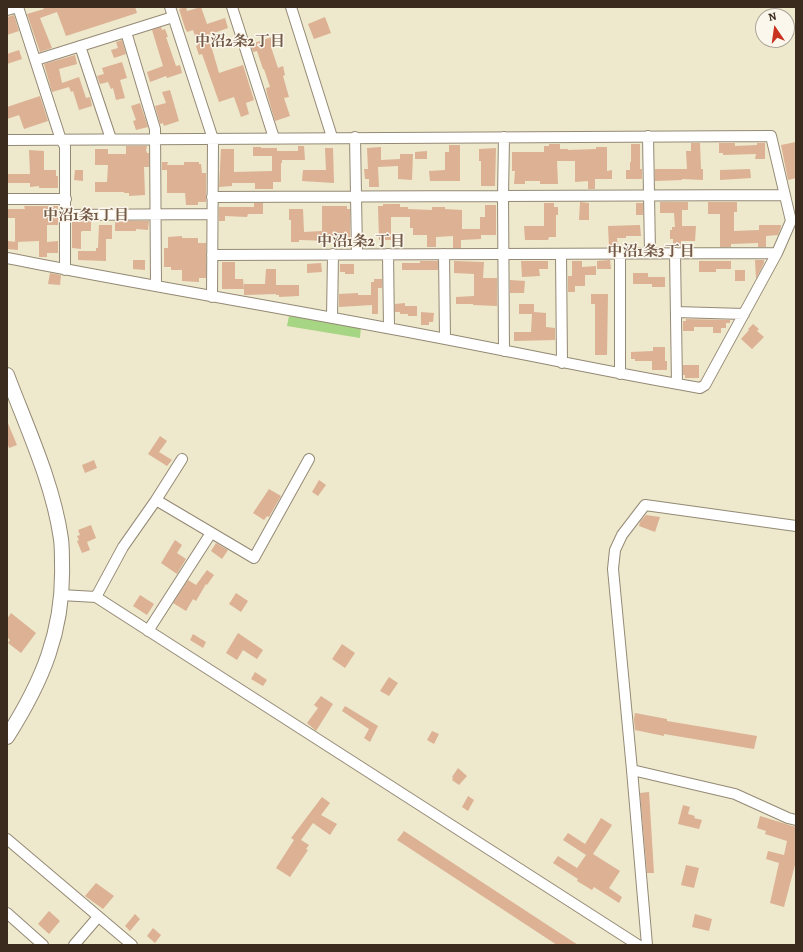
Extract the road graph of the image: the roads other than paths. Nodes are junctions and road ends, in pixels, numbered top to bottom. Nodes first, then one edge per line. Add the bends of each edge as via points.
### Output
1 (18, 7) edge
2 (232, 7) edge
3 (291, 7) edge
4 (7, 10) edge
5 (172, 12) edge
6 (126, 32) junction
7 (80, 46) junction
8 (36, 60) junction
9 (648, 136) junction
10 (332, 137) junction
11 (355, 137) junction
12 (504, 137) junction
13 (274, 138) junction
14 (110, 139) junction
15 (154, 139) junction
16 (213, 139) junction
17 (7, 140) edge
18 (61, 140) junction
19 (649, 195) junction
20 (785, 195) junction
21 (503, 196) junction
22 (212, 197) junction
23 (356, 197) junction
24 (7, 199) edge
25 (66, 199) junction
26 (155, 214) junction
27 (212, 214) junction
28 (66, 215) junction
29 (620, 253) junction
30 (650, 253) junction
31 (675, 253) junction
32 (777, 253) junction
33 (333, 254) junction
34 (357, 254) junction
35 (388, 254) junction
36 (444, 254) junction
37 (503, 254) junction
38 (561, 254) junction
39 (212, 255) junction
40 (7, 258) edge
41 (65, 270) junction
42 (156, 286) junction
43 (212, 297) junction
44 (676, 312) junction
45 (744, 314) junction
46 (332, 318) junction
47 (389, 328) junction
48 (445, 339) junction
49 (504, 351) junction
50 (562, 363) junction
51 (620, 374) junction
52 (7, 375) edge
53 (677, 384) junction
54 (182, 459) dead end
55 (309, 459) dead end
56 (156, 500) junction
57 (796, 526) edge
58 (211, 533) junction
59 (61, 595) junction
60 (96, 597) junction
61 (148, 631) junction
62 (7, 737) edge
63 (632, 770) junction
64 (796, 820) edge
65 (7, 839) edge
66 (7, 913) edge
67 (98, 917) junction
68 (43, 945) edge
69 (74, 945) edge
70 (132, 945) edge
71 (638, 945) edge
72 (647, 945) edge

1 - 4 street
1 - 8 street
2 - 13 street
3 - 10 street
5 - 6 street
5 - 16 street
6 - 7 street
6 - 15 street via 155,129
7 - 8 street
7 - 14 street
8 - 18 street
9 - 12 street
9 - 19 street
9 - 20 street via 771,136
10 - 11 street
10 - 13 street
11 - 12 street
11 - 23 street
12 - 21 street
13 - 16 street
14 - 15 street
14 - 18 street
15 - 16 street
15 - 26 street
16 - 22 street
17 - 18 street
18 - 25 street via 65,146
19 - 20 street
19 - 21 street
19 - 30 street
20 - 32 street via 791,221
21 - 23 street
21 - 37 street
22 - 23 street
22 - 27 street
23 - 34 street
24 - 25 street
25 - 28 street
26 - 27 street
26 - 28 street
26 - 42 street
27 - 39 street
28 - 41 street
29 - 30 street
29 - 38 street
29 - 51 street
30 - 31 street
31 - 32 street
31 - 44 street
32 - 45 street
33 - 34 street
33 - 39 street
33 - 46 street
34 - 35 street
35 - 36 street
35 - 47 street
36 - 37 street
36 - 48 street
37 - 38 street
37 - 49 street
38 - 50 street
39 - 43 street
40 - 41 street
41 - 42 street
42 - 43 street
43 - 46 street
44 - 45 street
44 - 53 street
45 - 53 street via 705,385 700,388
46 - 47 street
47 - 48 street
48 - 49 street
49 - 50 street
50 - 51 street
51 - 53 street
52 - 59 street via 54,505 61,540
54 - 56 street
55 - 58 street via 254,558
56 - 58 street
56 - 60 street via 123,548
57 - 63 street via 645,504 622,535 615,550 613,569
58 - 61 street
59 - 60 street
59 - 62 street via 50,655 34,692
60 - 61 street
61 - 71 street
63 - 64 street via 735,794
63 - 72 street
65 - 67 street
66 - 68 street
67 - 69 street
67 - 70 street

